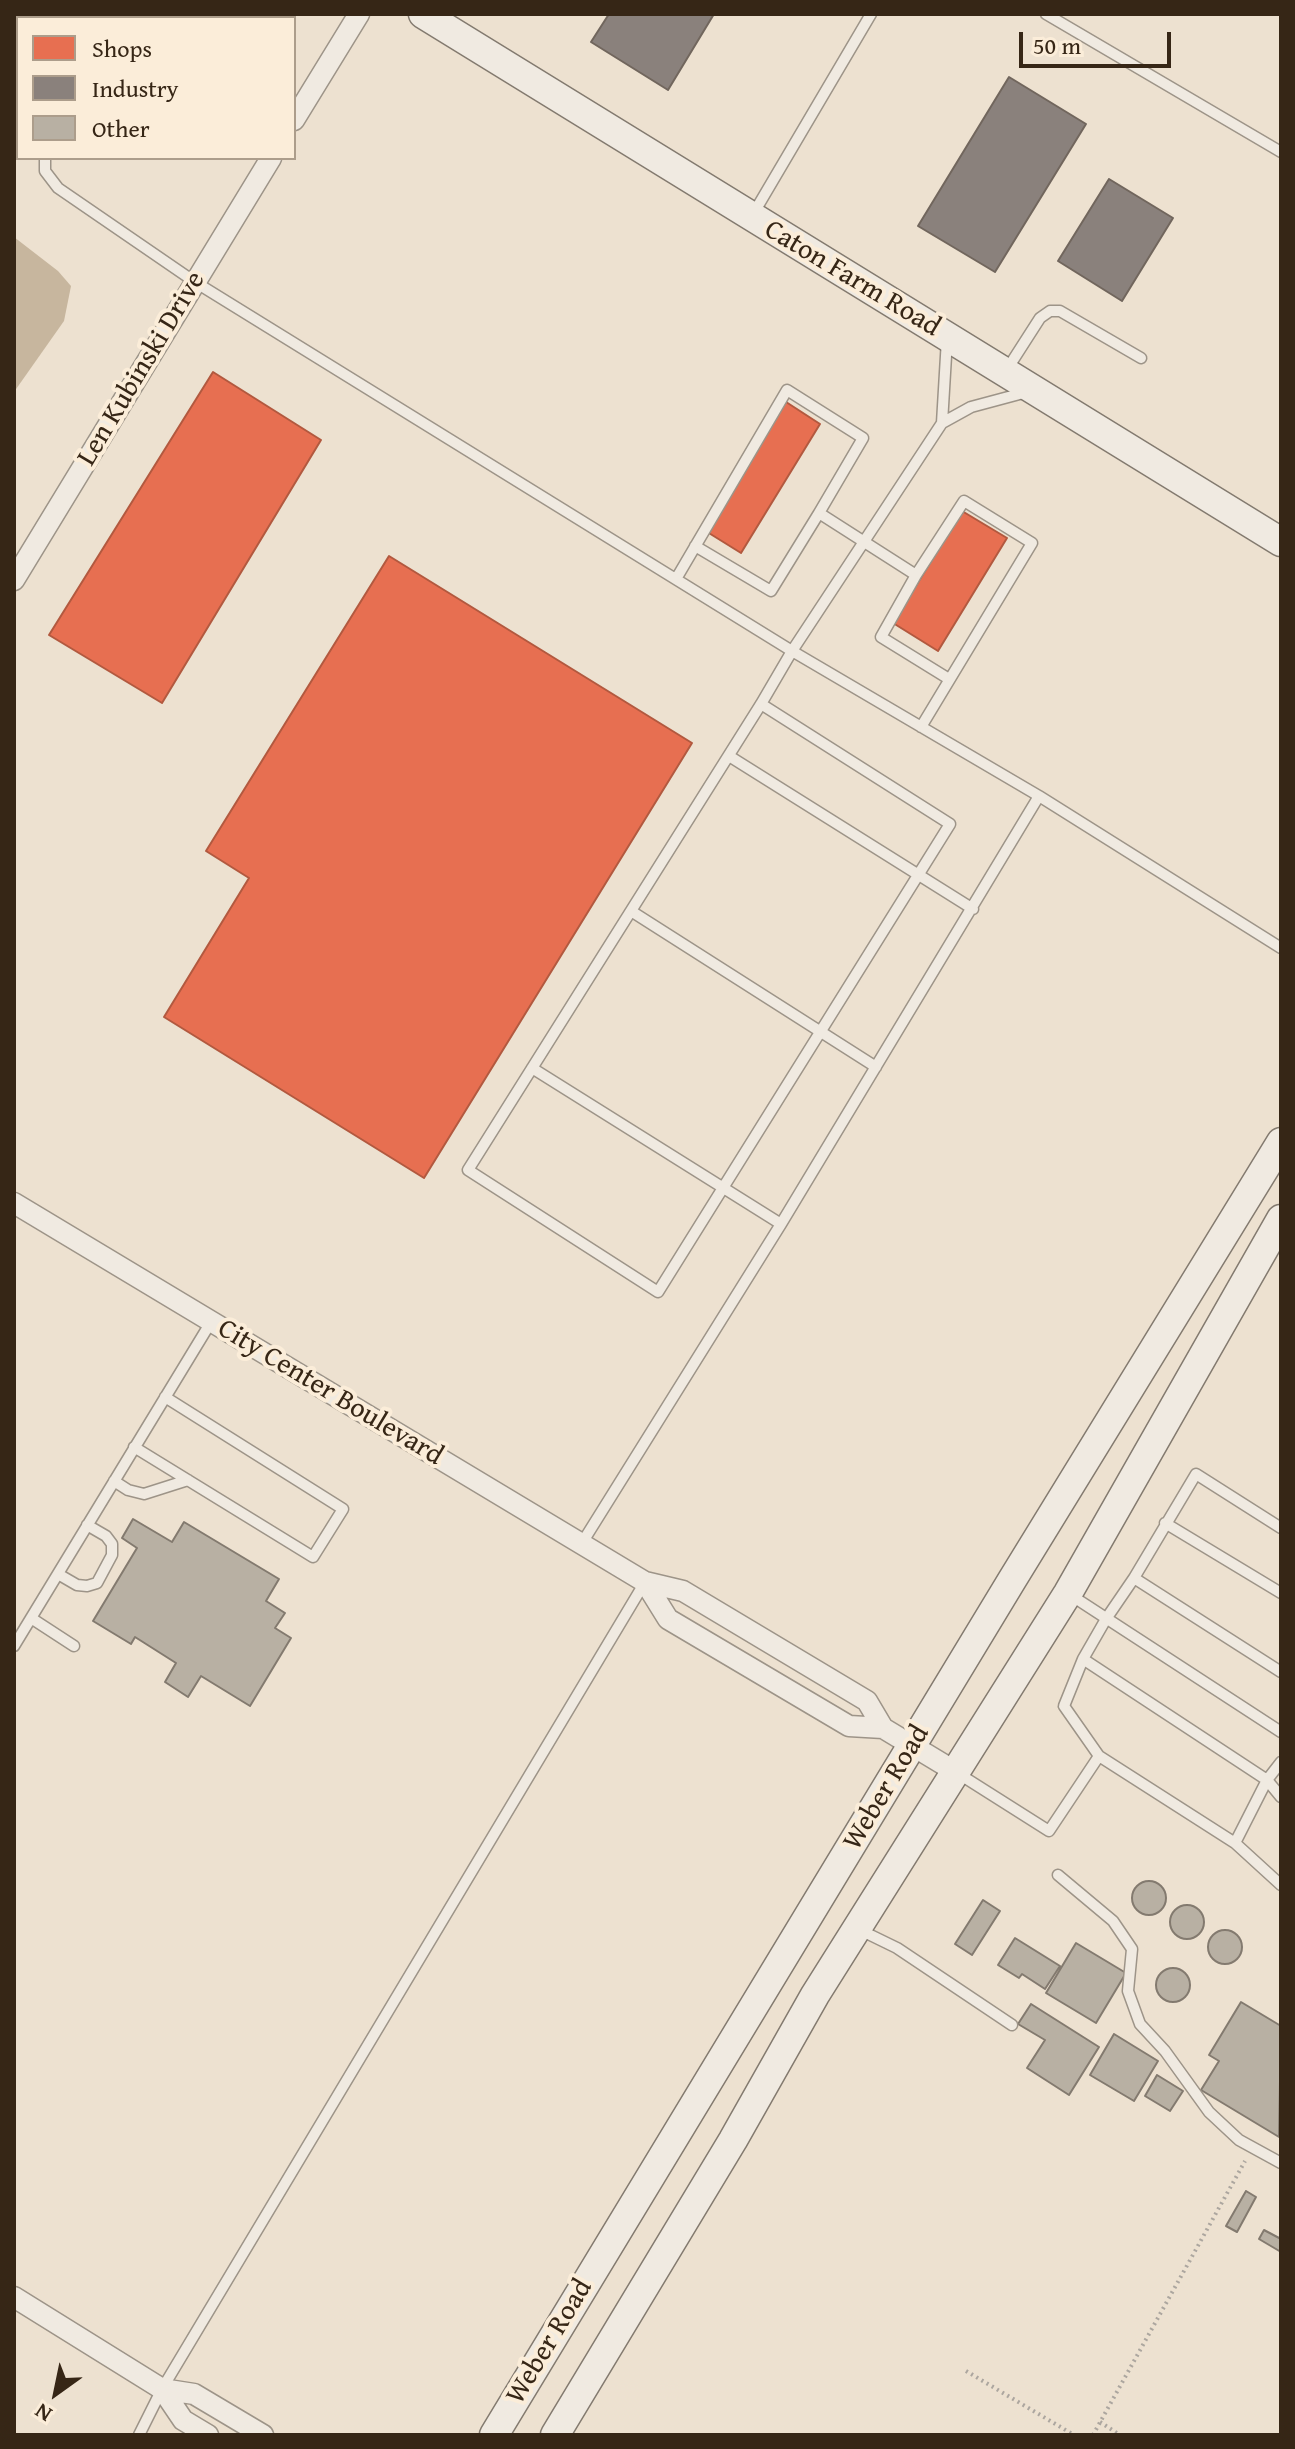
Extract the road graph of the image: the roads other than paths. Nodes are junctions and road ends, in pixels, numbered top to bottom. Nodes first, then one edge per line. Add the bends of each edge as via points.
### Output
1 (359, 14) edge
2 (423, 14) edge
3 (871, 14) edge
4 (1046, 14) edge
5 (296, 117) edge
6 (1281, 152) edge
7 (45, 160) edge
8 (270, 160) edge
9 (751, 217) junction
10 (195, 282) junction
11 (947, 337) junction
12 (1141, 358) dead end
13 (1006, 371) junction
14 (1033, 390) junction
15 (942, 423) junction
16 (819, 513) junction
17 (864, 541) junction
18 (1281, 542) edge
19 (695, 546) junction
20 (916, 575) junction
21 (676, 579) junction
22 (14, 580) edge
23 (792, 651) junction
24 (949, 679) junction
25 (761, 704) junction
26 (921, 727) junction
27 (729, 756) junction
28 (1039, 796) junction
29 (918, 874) junction
30 (973, 909) junction
31 (631, 911) junction
32 (1281, 948) edge
33 (820, 1031) junction
34 (876, 1067) junction
35 (532, 1068) junction
36 (1281, 1142) edge
37 (723, 1188) junction
38 (14, 1203) edge
39 (1281, 1219) edge
40 (781, 1224) junction
41 (211, 1322) junction
42 (165, 1397) junction
43 (134, 1447) junction
44 (188, 1480) junction
45 (114, 1481) junction
46 (1165, 1523) junction
47 (87, 1525) junction
48 (1281, 1528) edge
49 (582, 1543) junction
50 (58, 1574) junction
51 (1134, 1578) junction
52 (645, 1582) junction
53 (1068, 1593) junction
54 (1281, 1593) edge
55 (31, 1618) junction
56 (1106, 1619) junction
57 (14, 1646) edge
58 (74, 1646) dead end
59 (1083, 1659) junction
60 (1281, 1672) edge
61 (883, 1728) junction
62 (1281, 1732) edge
63 (912, 1747) junction
64 (1099, 1756) junction
65 (1281, 1762) edge
66 (956, 1772) junction
67 (1267, 1780) junction
68 (1281, 1797) edge
69 (1235, 1843) junction
70 (1058, 1875) dead end
71 (1281, 1885) edge
72 (856, 1928) junction
73 (1012, 2025) dead end
74 (1281, 2163) edge
75 (14, 2297) edge
76 (162, 2389) junction
77 (139, 2435) edge
78 (208, 2435) edge
79 (263, 2435) edge
80 (494, 2435) edge
81 (555, 2435) edge

1 - 5 street
2 - 9 main road, Caton Farm Road
3 - 9 lane
4 - 6 lane
7 - 10 lane via 45,171 58,188
8 - 10 street, Len Kubinski Drive
9 - 11 main road, Caton Farm Road
10 - 21 lane
10 - 22 street, Len Kubinski Drive
11 - 13 main road, Caton Farm Road
11 - 15 lane
12 - 13 lane via 1060,311 1050,311
13 - 14 main road, Caton Farm Road
14 - 15 lane via 971,407
14 - 18 main road, Caton Farm Road
15 - 17 lane
16 - 17 lane
16 - 19 lane via 771,591
16 - 19 lane via 863,438 787,390
17 - 20 lane
17 - 23 lane
19 - 21 lane
20 - 24 lane via 881,637
20 - 24 lane via 964,501 1032,543
21 - 23 lane
23 - 25 lane
23 - 26 lane
24 - 26 lane
25 - 27 lane
25 - 29 lane via 950,824
26 - 28 lane
27 - 29 lane
27 - 31 lane
28 - 30 lane
28 - 32 lane
29 - 30 lane
29 - 33 lane
30 - 34 lane
31 - 33 lane
31 - 35 lane
33 - 34 lane
33 - 37 lane
34 - 40 lane
35 - 37 lane
35 - 37 lane via 468,1170 658,1292
36 - 63 main road, Weber Road
37 - 40 lane
38 - 41 street, City Center Boulevard
39 - 53 main road, Weber Road
40 - 49 lane
41 - 42 lane
41 - 49 street, City Center Boulevard
42 - 43 lane
42 - 44 lane via 343,1509 313,1557
43 - 44 lane
43 - 45 lane
44 - 45 lane via 144,1494
45 - 47 lane
46 - 48 lane via 1196,1474
46 - 51 lane
46 - 54 lane
47 - 50 lane
47 - 50 lane via 112,1544 97,1583 77,1585
49 - 52 street, City Center Boulevard
50 - 55 lane
51 - 56 lane
51 - 60 lane
52 - 61 street, City Center Boulevard via 683,1591 867,1701
52 - 61 street, City Center Boulevard via 668,1619 849,1726
52 - 76 lane
53 - 56 lane
53 - 66 main road, Weber Road
55 - 57 lane
55 - 58 lane
56 - 59 lane
56 - 62 lane
59 - 64 lane via 1064,1706
59 - 67 lane
61 - 63 street
63 - 66 street
63 - 80 main road, Weber Road
64 - 66 lane via 1049,1831
64 - 69 lane
65 - 67 lane
66 - 72 main road, Weber Road
67 - 68 lane
67 - 69 lane
69 - 71 lane
70 - 74 lane via 1113,1921 1132,1949 1128,1991 1140,2024 1209,2112 1239,2140
72 - 73 lane via 897,1948
72 - 81 main road, Weber Road
75 - 76 street
76 - 77 lane
76 - 78 street via 183,2420
76 - 79 street via 194,2394

